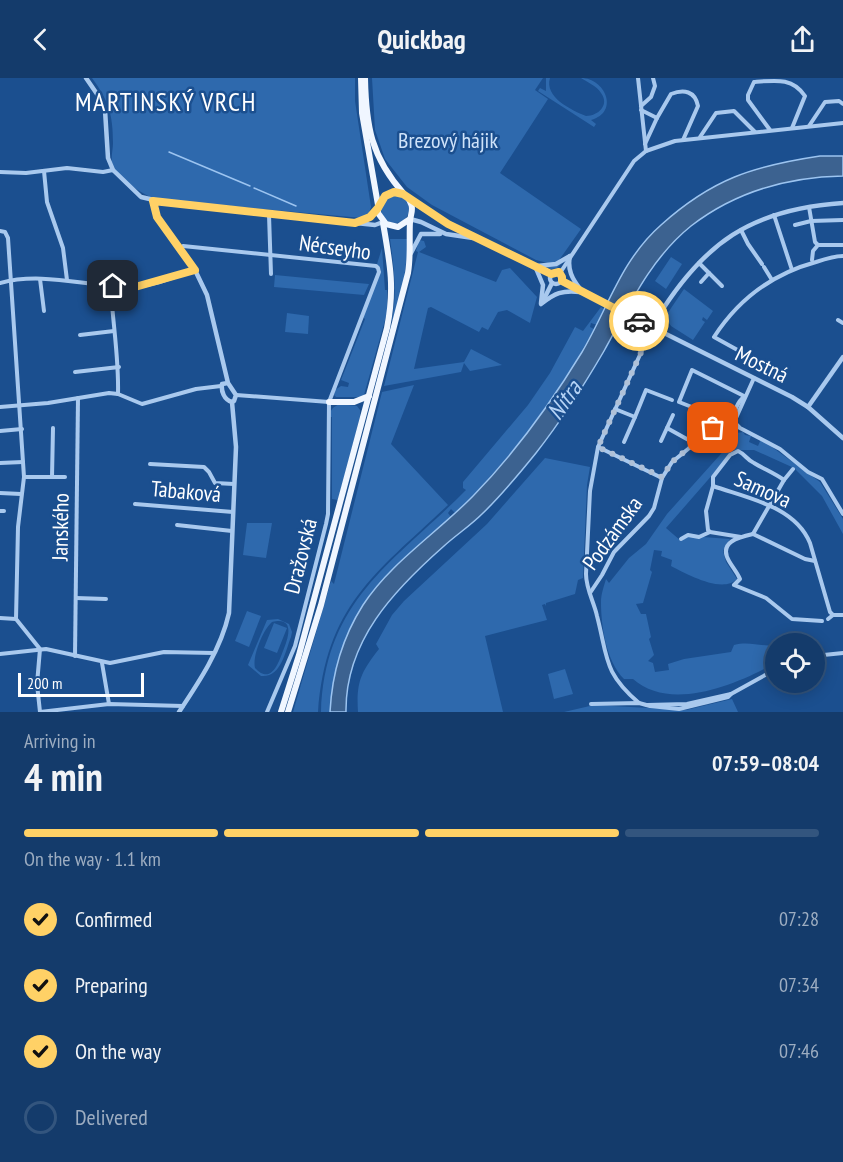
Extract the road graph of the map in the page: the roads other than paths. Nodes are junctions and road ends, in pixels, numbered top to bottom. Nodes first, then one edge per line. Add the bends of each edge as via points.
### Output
1 (86, 78) edge
2 (363, 78) edge
3 (638, 78) edge
4 (652, 78) edge
5 (755, 80) edge
6 (843, 104) edge
7 (641, 108) junction
8 (657, 118) junction
9 (843, 123) edge
10 (809, 127) junction
11 (791, 129) junction
12 (770, 131) junction
13 (755, 132) junction
14 (700, 138) junction
15 (683, 140) junction
16 (645, 144) junction
17 (646, 151) junction
18 (113, 170) junction
19 (44, 171) junction
20 (0, 172) edge
21 (406, 197) junction
22 (153, 201) junction
23 (843, 203) edge
24 (808, 206) junction
25 (378, 207) junction
26 (269, 215) junction
27 (774, 215) junction
28 (410, 219) junction
29 (843, 220) edge
30 (811, 221) junction
31 (383, 222) junction
32 (355, 223) junction
33 (795, 225) dead end
34 (741, 230) junction
35 (0, 231) edge
36 (446, 234) junction
37 (477, 238) junction
38 (818, 245) junction
39 (843, 245) edge
40 (183, 246) dead end
41 (411, 253) junction
42 (270, 255) junction
43 (570, 256) junction
44 (843, 256) edge
45 (812, 260) dead end
46 (698, 262) junction
47 (535, 266) junction
48 (195, 270) junction
49 (792, 270) junction
50 (560, 273) junction
51 (709, 273) junction
52 (271, 274) dead end
53 (551, 274) junction
54 (12, 279) junction
55 (40, 279) junction
56 (68, 280) junction
57 (772, 280) junction
58 (562, 281) junction
59 (701, 282) dead end
60 (0, 283) edge
61 (552, 283) junction
62 (113, 286) junction
63 (722, 286) dead end
64 (582, 292) junction
65 (541, 304) junction
66 (44, 310) dead end
67 (656, 320) junction
68 (838, 320) dead end
69 (843, 323) edge
70 (645, 324) junction
71 (114, 331) junction
72 (660, 331) junction
73 (80, 335) dead end
74 (649, 335) junction
75 (843, 357) edge
76 (752, 358) dead end
77 (119, 367) junction
78 (75, 372) dead end
79 (754, 378) junction
80 (228, 383) junction
81 (221, 386) junction
82 (376, 388) junction
83 (118, 394) junction
84 (236, 395) junction
85 (369, 395) junction
86 (744, 396) junction
87 (78, 398) junction
88 (672, 400) dead end
89 (232, 402) junction
90 (329, 402) junction
91 (354, 402) junction
92 (20, 406) junction
93 (0, 407) edge
94 (808, 407) junction
95 (615, 409) junction
96 (364, 414) junction
97 (673, 415) dead end
98 (635, 417) junction
99 (725, 420) junction
100 (733, 421) junction
101 (53, 428) dead end
102 (667, 428) junction
103 (22, 429) junction
104 (0, 431) edge
105 (843, 438) edge
106 (661, 441) dead end
107 (624, 442) dead end
108 (694, 443) junction
109 (598, 447) junction
110 (23, 462) junction
111 (0, 464) edge
112 (150, 464) dead end
113 (794, 469) dead end
114 (24, 477) junction
115 (52, 477) junction
116 (65, 477) dead end
117 (662, 477) junction
118 (784, 480) junction
119 (234, 484) junction
120 (713, 486) junction
121 (0, 494) edge
122 (21, 495) junction
123 (135, 504) dead end
124 (770, 505) junction
125 (233, 512) junction
126 (843, 514) edge
127 (177, 525) dead end
128 (232, 531) junction
129 (710, 532) junction
130 (753, 534) junction
131 (741, 537) junction
132 (681, 540) dead end
133 (815, 561) junction
134 (590, 593) junction
135 (76, 598) junction
136 (106, 599) dead end
137 (833, 615) junction
138 (843, 615) edge
139 (0, 618) edge
140 (16, 619) junction
141 (828, 619) dead end
142 (822, 621) dead end
143 (40, 649) junction
144 (214, 653) junction
145 (843, 653) edge
146 (0, 654) edge
147 (825, 655) edge
148 (75, 656) junction
149 (102, 663) junction
150 (765, 675) edge
151 (639, 703) junction
152 (109, 704) junction
153 (591, 704) dead end
154 (183, 706) junction
155 (688, 708) edge
156 (39, 712) edge
157 (179, 712) edge
158 (267, 712) edge
159 (281, 712) edge
160 (288, 712) edge

1 - 18 street via 105,110 108,158
2 - 21 main road via 371,141 387,173
2 - 25 main road via 362,113
3 - 7 street
4 - 7 street via 655,86 651,97
5 - 11 street via 797,82 806,96
5 - 12 street via 748,100
6 - 10 street via 825,102
7 - 8 street
7 - 16 street
8 - 15 street via 673,93 691,92 698,106
8 - 16 street
9 - 10 street
10 - 11 street
11 - 12 street
12 - 13 street
13 - 14 street
13 - 14 street via 734,111 721,112 716,113
14 - 15 street
15 - 17 street
16 - 17 street
17 - 43 street via 634,161
18 - 19 street
18 - 22 street via 141,197
19 - 20 street
19 - 56 street
21 - 25 main road via 396,192 387,194
21 - 28 main road via 412,209
21 - 37 street
22 - 26 street
22 - 48 street via 157,217
23 - 24 street
24 - 27 street
24 - 30 street
25 - 31 main road
25 - 32 street via 367,219
26 - 32 street
26 - 42 street
27 - 34 street
27 - 49 street
28 - 31 main road via 398,227
28 - 36 street
28 - 41 main road
29 - 30 street
30 - 33 street
30 - 38 street
31 - 32 street
31 - 82 main road via 392,274 391,304
34 - 46 street
34 - 57 street
35 - 54 street via 8,238
36 - 37 street
36 - 41 street via 421,234
37 - 47 street
38 - 39 street
38 - 45 street
40 - 42 street, Nécseyho
41 - 82 main road
42 - 52 street
42 - 90 street, Nécseyho via 378,268
43 - 47 street via 556,264
43 - 50 street
43 - 64 street via 571,276
44 - 49 street
46 - 51 street
46 - 67 street
47 - 53 street
47 - 65 street via 543,285
48 - 62 street via 135,287
48 - 80 street via 212,311
49 - 57 street
50 - 53 street
50 - 58 street
51 - 59 street
51 - 63 street
53 - 61 street
54 - 55 street
54 - 60 street
54 - 92 street
55 - 56 street
55 - 66 street
56 - 62 street
57 - 76 street via 735,309 714,338
58 - 61 street
58 - 64 street
61 - 65 street
62 - 71 street
64 - 65 street via 555,293
64 - 70 street
67 - 70 street
67 - 72 street
68 - 69 street
70 - 74 street
71 - 73 street
71 - 77 street
72 - 74 street
72 - 79 street, Mostná
74 - 95 street, Podzámska
75 - 94 street
77 - 78 street
77 - 83 street
79 - 86 street
79 - 94 street, Mostná
80 - 81 street
80 - 84 street
81 - 83 street via 142,404
81 - 89 street via 226,399
82 - 85 main road
82 - 160 main road via 321,605
83 - 87 street
84 - 89 street
84 - 90 street
85 - 91 main road
85 - 96 main road
86 - 99 street via 692,370 679,402
86 - 100 street
87 - 92 street
87 - 135 street, Janského
88 - 98 street via 646,390
89 - 119 street
90 - 91 main road
90 - 158 street, Dražovská via 328,514 296,646
91 - 96 main road
92 - 93 street
92 - 103 street
94 - 105 street, Mostná
95 - 98 street
95 - 109 street, Podzámska
96 - 159 main road
97 - 102 street
98 - 107 street
99 - 100 street
99 - 108 street, Podzámska
100 - 126 street via 822,479
101 - 115 street
102 - 106 street
102 - 108 street
103 - 104 street
103 - 110 street
108 - 117 street, Podzámska
109 - 117 street
109 - 134 street, Podzámska via 590,491 586,563
110 - 111 street
110 - 114 street
112 - 119 street via 204,467 215,483
113 - 118 street
114 - 115 street
114 - 122 street
115 - 116 street
117 - 134 street, Podzámska via 654,508 614,552
118 - 120 street via 738,451 713,477
118 - 124 street
119 - 125 street
120 - 124 street, Samova
120 - 129 street via 706,511
121 - 122 street
122 - 140 street
123 - 125 street, Tabaková
124 - 130 street
124 - 133 street, Samova via 798,524 806,534
125 - 128 street
127 - 128 street
128 - 144 street via 229,613
129 - 131 street
129 - 132 street
130 - 131 street
130 - 133 street
131 - 142 street via 726,548 740,579 734,585 766,598 792,619
133 - 137 street, Samova
134 - 151 street, Podzámska via 609,668
135 - 136 street
135 - 148 street, Janského
137 - 138 street
137 - 141 street
139 - 140 street
140 - 143 street
143 - 146 street
143 - 148 street
143 - 156 street
144 - 149 street via 164,652
144 - 154 street
145 - 147 street
148 - 149 street
149 - 152 street
150 - 155 street via 731,694
151 - 153 street
151 - 155 street
152 - 154 street
152 - 156 street
154 - 157 street

